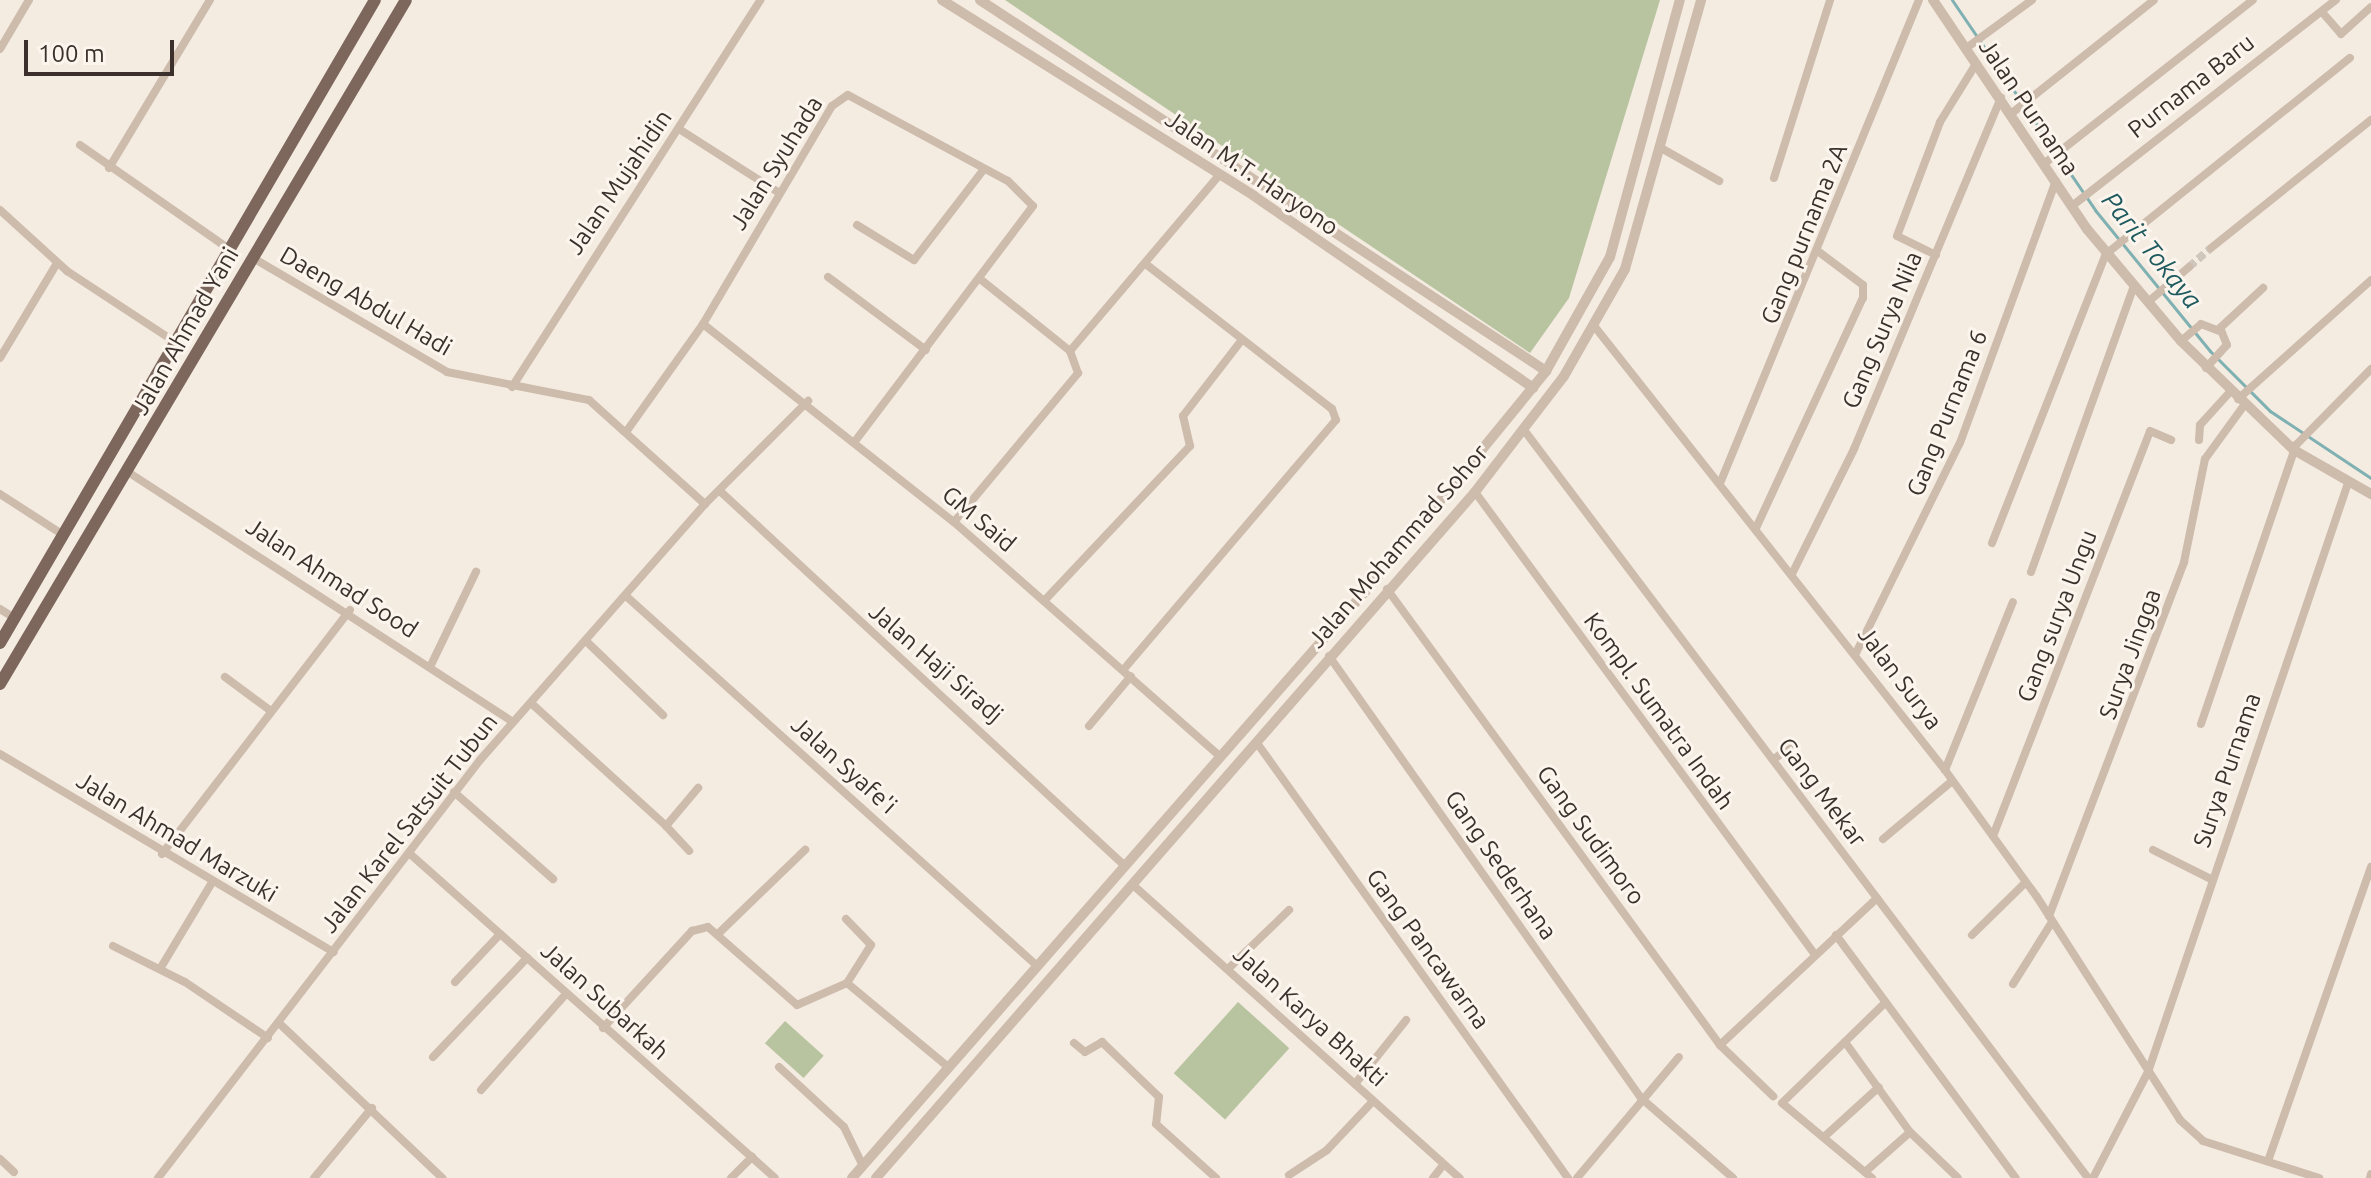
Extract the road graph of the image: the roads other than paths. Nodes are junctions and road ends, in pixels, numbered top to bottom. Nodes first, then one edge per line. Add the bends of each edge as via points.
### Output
1 (29, 0) edge
2 (210, 0) edge
3 (375, 0) edge
4 (406, 0) edge
5 (760, 0) edge
6 (942, 0) edge
7 (980, 0) edge
8 (1680, 0) edge
9 (1701, 0) edge
10 (1830, 0) edge
11 (1919, 0) edge
12 (1933, 0) edge
13 (2032, 0) edge
14 (2154, 0) edge
15 (2253, 0) edge
16 (2336, 0) edge
17 (2371, 7) edge
18 (2322, 12) junction
19 (1669, 45) junction
20 (1970, 45) junction
21 (0, 49) edge
22 (1687, 51) junction
23 (2350, 58) dead end
24 (1976, 64) junction
25 (325, 88) junction
26 (2001, 98) junction
27 (347, 102) junction
28 (2015, 111) junction
29 (1152, 114) junction
30 (2371, 120) edge
31 (1145, 127) junction
32 (679, 129) junction
33 (80, 145) dead end
34 (1662, 149) junction
35 (2047, 161) junction
36 (109, 168) junction
37 (984, 169) junction
38 (1219, 175) junction
39 (1774, 178) dead end
40 (1719, 181) dead end
41 (2056, 181) junction
42 (778, 192) junction
43 (2075, 204) junction
44 (0, 210) edge
45 (857, 225) dead end
46 (1322, 227) junction
47 (1315, 239) junction
48 (2211, 248) tunnel mouth
49 (232, 251) junction
50 (2108, 251) junction
51 (1819, 252) junction
52 (1936, 255) junction
53 (1610, 257) junction
54 (253, 258) junction
55 (57, 263) junction
56 (1147, 265) junction
57 (2189, 267) tunnel mouth
58 (1625, 269) junction
59 (828, 277) dead end
60 (980, 279) junction
61 (2371, 280) edge
62 (2134, 286) junction
63 (2263, 288) dead end
64 (2150, 300) junction
65 (1462, 318) junction
66 (703, 324) junction
67 (1595, 327) junction
68 (1452, 329) junction
69 (2219, 331) junction
70 (2183, 339) junction
71 (1241, 341) junction
72 (179, 345) junction
73 (926, 350) junction
74 (1070, 351) junction
75 (0, 358) edge
76 (2206, 368) junction
77 (2371, 369) edge
78 (1546, 371) junction
79 (512, 387) junction
80 (1533, 388) junction
81 (2236, 400) junction
82 (808, 401) junction
83 (1524, 430) junction
84 (626, 432) junction
85 (856, 440) junction
86 (2171, 440) dead end
87 (2199, 440) dead end
88 (2295, 448) junction
89 (128, 472) junction
90 (1721, 481) junction
91 (2348, 483) junction
92 (721, 492) junction
93 (1475, 492) junction
94 (0, 494) edge
95 (2371, 494) edge
96 (705, 504) junction
97 (954, 522) junction
98 (1421, 526) junction
99 (1756, 528) junction
100 (66, 536) junction
101 (1434, 538) junction
102 (1992, 543) dead end
103 (83, 547) junction
104 (476, 572) dead end
105 (2031, 572) dead end
106 (1792, 574) junction
107 (1387, 589) junction
108 (626, 596) junction
109 (1044, 601) junction
110 (2013, 602) dead end
111 (0, 609) edge
112 (350, 610) junction
113 (17, 620) junction
114 (586, 641) junction
115 (0, 643) edge
116 (1856, 653) junction
117 (1329, 656) junction
118 (430, 667) junction
119 (1127, 672) junction
120 (225, 677) dead end
121 (0, 684) edge
122 (531, 703) junction
123 (271, 711) junction
124 (663, 715) dead end
125 (513, 722) junction
126 (2201, 724) dead end
127 (1089, 726) dead end
128 (1257, 743) junction
129 (1792, 745) dead end
130 (0, 754) edge
131 (1219, 756) junction
132 (1773, 760) junction
133 (1945, 770) junction
134 (1952, 781) junction
135 (698, 788) dead end
136 (454, 792) junction
137 (1174, 807) junction
138 (1191, 818) junction
139 (666, 826) junction
140 (1993, 836) junction
141 (1883, 839) dead end
142 (805, 850) dead end
143 (2153, 850) dead end
144 (689, 851) dead end
145 (409, 853) junction
146 (162, 854) junction
147 (1124, 865) junction
148 (2371, 867) edge
149 (553, 879) dead end
150 (2211, 879) junction
151 (2025, 883) junction
152 (211, 884) junction
153 (1133, 885) junction
154 (1877, 898) junction
155 (1289, 910) dead end
156 (846, 919) dead end
157 (2051, 919) junction
158 (719, 933) junction
159 (500, 934) junction
160 (1836, 935) junction
161 (1972, 935) dead end
162 (113, 946) dead end
163 (334, 952) junction
164 (1813, 952) junction
165 (527, 958) junction
166 (1035, 964) junction
167 (160, 969) junction
168 (1228, 969) junction
169 (455, 982) dead end
170 (847, 983) junction
171 (2013, 984) dead end
172 (566, 994) junction
173 (1885, 1003) junction
174 (1406, 1020) dead end
175 (280, 1024) junction
176 (603, 1028) junction
177 (979, 1029) junction
178 (268, 1038) junction
179 (1845, 1042) junction
180 (994, 1043) junction
181 (1074, 1043) dead end
182 (1720, 1045) junction
183 (433, 1057) dead end
184 (1679, 1057) dead end
185 (779, 1067) dead end
186 (948, 1067) junction
187 (2148, 1072) junction
188 (1355, 1084) junction
189 (1879, 1087) junction
190 (481, 1090) dead end
191 (1773, 1096) dead end
192 (1641, 1098) junction
193 (1373, 1101) junction
194 (372, 1108) junction
195 (1910, 1132) junction
196 (1824, 1137) junction
197 (752, 1157) junction
198 (0, 1159) edge
199 (2268, 1161) junction
200 (1443, 1165) junction
201 (863, 1166) junction
202 (14, 1172) dead end
203 (1289, 1175) dead end
204 (1868, 1175) edge
205 (440, 1177) edge
206 (2014, 1177) edge
207 (158, 1178) edge
208 (314, 1178) edge
209 (731, 1178) edge
210 (775, 1178) edge
211 (852, 1178) edge
212 (876, 1178) edge
213 (1216, 1178) edge
214 (1433, 1178) edge
215 (1460, 1178) edge
216 (1568, 1178) edge
217 (1577, 1178) edge
218 (1733, 1178) edge
219 (1958, 1178) edge
220 (2090, 1178) edge
221 (2319, 1178) edge

1 - 21 street
2 - 36 street
3 - 25 main road, Jalan Ahmad Yani
4 - 27 main road, Jalan Ahmad Yani
5 - 32 street, Jalan Mujahidin
6 - 31 street, Jalan M.T. Haryono
7 - 29 street
8 - 19 street, Jalan Mohammad Sohor
9 - 22 street, Jalan Mohammad Sohor
10 - 39 street
11 - 51 street, Gang purnama 2A
12 - 20 street, Jalan Purnama
13 - 20 street
14 - 28 street
15 - 35 street
16 - 18 street, Purnama Baru
17 - 18 street via 2341,34
18 - 43 street, Purnama Baru
19 - 22 street
19 - 53 street, Jalan Mohammad Sohor
20 - 24 street, Jalan Purnama
22 - 34 street, Jalan Mohammad Sohor
23 - 50 street
24 - 26 street, Jalan Purnama
24 - 52 street via 1940,122 1897,236
25 - 27 main road
25 - 49 main road, Jalan Ahmad Yani
26 - 28 street, Jalan Purnama
26 - 52 street, Gang Surya Nila
27 - 54 main road, Jalan Ahmad Yani
28 - 35 street, Jalan Purnama
29 - 31 street
29 - 46 street
30 - 48 street
31 - 38 street, Jalan M.T. Haryono
32 - 42 street
32 - 79 street, Jalan Mujahidin via 629,195
33 - 36 street
34 - 40 street
34 - 58 street, Jalan Mohammad Sohor
35 - 41 street, Jalan Purnama
36 - 49 street
37 - 42 street, Jalan Syuhada via 848,95 832,106
37 - 45 street via 914,260
37 - 60 street, Jalan Syuhada via 1023,192 1032,210
38 - 47 street, Jalan M.T. Haryono
38 - 56 street
41 - 43 street, Jalan Purnama
41 - 116 street, Gang Purnama 6 via 1960,443
42 - 66 street, Jalan Syuhada
43 - 50 street, Jalan Purnama
44 - 55 street
46 - 47 street
46 - 65 street
47 - 68 street, Jalan M.T. Haryono
49 - 72 main road, Jalan Ahmad Yani
50 - 62 street, Jalan Purnama
50 - 102 street
51 - 90 street, Gang purnama 2A
51 - 99 street via 1863,285 1863,298
52 - 106 street, Gang Surya Nila
53 - 58 street
53 - 78 street, Jalan Mohammad Sohor
54 - 79 street, Daeng Abdul Hadi via 447,372
54 - 89 main road, Jalan Ahmad Yani
55 - 72 street
55 - 75 street
56 - 71 street
56 - 74 street
57 - 64 street
58 - 67 street, Jalan Mohammad Sohor
59 - 73 street
60 - 73 street
60 - 74 street
61 - 81 street
62 - 64 street, Jalan Purnama
62 - 105 street
63 - 69 street
64 - 70 street, Jalan Purnama
65 - 68 street
65 - 78 street
66 - 82 street, GM Said
66 - 84 street, Jalan Syuhada
67 - 83 street, Jalan Mohammad Sohor
67 - 90 street, Jalan Surya
68 - 80 street, Jalan M.T. Haryono
69 - 70 street via 2197,326
69 - 76 street via 2227,345
70 - 76 street, Jalan Purnama
71 - 109 street via 1183,416 1190,446
71 - 119 street via 1332,409 1336,420
72 - 100 main road, Jalan Ahmad Yani
73 - 85 street
74 - 97 street via 1076,381
76 - 81 street, Jalan Purnama
77 - 88 street
78 - 80 street, Jalan Mohammad Sohor
79 - 84 street, Daeng Abdul Hadi via 589,400
80 - 98 street, Jalan Mohammad Sohor
81 - 87 street via 2200,425
81 - 88 street, Jalan Purnama
81 - 157 street, Surya Jingga via 2205,459 2184,562
82 - 85 street, GM Said
82 - 92 street, Jalan Karel Satsuit Tubun
83 - 93 street, Jalan Mohammad Sohor
83 - 132 street, Gang Mekar
84 - 96 street, Daeng Abdul Hadi
85 - 97 street, GM Said
86 - 140 street, Gang surya Ungu via 2150,431
88 - 91 street, Jalan Purnama
88 - 126 street
89 - 103 main road, Jalan Ahmad Yani
89 - 112 street, Jalan Ahmad Sood
90 - 99 street, Jalan Surya
91 - 95 street, Jalan Purnama
91 - 150 street, Surya Purnama
92 - 96 street, Jalan Karel Satsuit Tubun
92 - 147 street, Jalan Haji Siradj
93 - 101 street, Jalan Mohammad Sohor
93 - 164 street, Kompl. Sumatra Indah
94 - 100 street
96 - 108 street, Jalan Karel Satsuit Tubun
97 - 109 street, GM Said
98 - 101 street
98 - 131 street, Jalan Mohammad Sohor
99 - 106 street, Jalan Surya
100 - 103 main road
100 - 113 main road, Jalan Ahmad Yani
101 - 107 street, Jalan Mohammad Sohor
103 - 121 main road, Jalan Ahmad Yani
104 - 118 street
106 - 116 street, Jalan Surya
107 - 117 street, Jalan Mohammad Sohor
107 - 182 street, Gang Sudimoro
108 - 114 street, Jalan Karel Satsuit Tubun
108 - 166 street, Jalan Syafe'i
109 - 119 street, GM Said
110 - 133 street
111 - 113 street
112 - 118 street, Jalan Ahmad Sood
112 - 123 street
113 - 115 main road, Jalan Ahmad Yani
114 - 122 street, Jalan Karel Satsuit Tubun
114 - 124 street
116 - 133 street, Jalan Surya
117 - 128 street, Jalan Mohammad Sohor
117 - 192 street, Gang Sederhana
118 - 125 street, Jalan Ahmad Sood
119 - 127 street
119 - 131 street, GM Said
120 - 123 street
122 - 125 street, Jalan Karel Satsuit Tubun
122 - 139 street
123 - 146 street
125 - 136 street, Jalan Karel Satsuit Tubun
128 - 138 street, Jalan Mohammad Sohor
128 - 216 street, Gang Pancawarna
129 - 132 street
130 - 146 street, Jalan Ahmad Marzuki
131 - 137 street, Jalan Mohammad Sohor
132 - 154 street, Gang Mekar
133 - 134 street, Jalan Surya
134 - 140 street, Jalan Surya
134 - 141 street
135 - 139 street
136 - 145 street, Jalan Karel Satsuit Tubun
136 - 149 street
137 - 138 street
137 - 147 street, Jalan Mohammad Sohor
138 - 153 street, Jalan Mohammad Sohor
139 - 144 street
140 - 151 street, Jalan Surya
142 - 158 street
143 - 150 street
145 - 159 street, Jalan Subarkah
145 - 163 street, Jalan Karel Satsuit Tubun
146 - 152 street, Jalan Ahmad Marzuki
147 - 166 street, Jalan Mohammad Sohor
148 - 199 street
150 - 187 street, Surya Purnama
151 - 157 street, Jalan Surya
151 - 161 street
152 - 163 street, Jalan Ahmad Marzuki
152 - 167 street
153 - 168 street, Jalan Karya Bhakti
153 - 180 street, Jalan Mohammad Sohor
154 - 160 street
154 - 220 street, Gang Mekar
155 - 168 street
156 - 170 street via 871,945
157 - 171 street, Surya Jingga
157 - 187 street, Jalan Surya
158 - 170 street via 797,1005
158 - 176 street via 692,931
159 - 165 street, Jalan Subarkah
159 - 169 street
160 - 164 street
160 - 173 street
162 - 167 street
163 - 175 street, Jalan Karel Satsuit Tubun
164 - 182 street
165 - 172 street, Jalan Subarkah
165 - 183 street
166 - 177 street, Jalan Mohammad Sohor
167 - 178 street
168 - 188 street, Jalan Karya Bhakti
170 - 186 street
172 - 176 street, Jalan Subarkah
172 - 190 street
173 - 179 street
173 - 206 street
174 - 188 street
175 - 178 street, Jalan Karel Satsuit Tubun
175 - 194 street
176 - 197 street, Jalan Subarkah
177 - 180 street
177 - 186 street, Jalan Mohammad Sohor
178 - 207 street, Jalan Karel Satsuit Tubun
179 - 189 street
179 - 196 street via 1782,1103
180 - 212 street, Jalan Mohammad Sohor
181 - 213 street via 1085,1052 1102,1042 1159,1097 1156,1124
182 - 191 street, Gang Sudimoro
184 - 192 street
185 - 201 street via 844,1127
186 - 201 street, Jalan Mohammad Sohor
187 - 199 street, Jalan Surya via 2190,1132
187 - 220 street, Surya Purnama
188 - 193 street, Jalan Karya Bhakti
189 - 195 street
189 - 196 street
192 - 217 street
192 - 218 street, Gang Sederhana
193 - 200 street, Jalan Karya Bhakti
193 - 203 street via 1327,1150
194 - 205 street
194 - 208 street
195 - 204 street
195 - 219 street
196 - 204 street
197 - 209 street
197 - 210 street, Jalan Subarkah
198 - 202 street
199 - 221 street, Jalan Surya
200 - 214 street
200 - 215 street, Jalan Karya Bhakti
201 - 211 street, Jalan Mohammad Sohor

